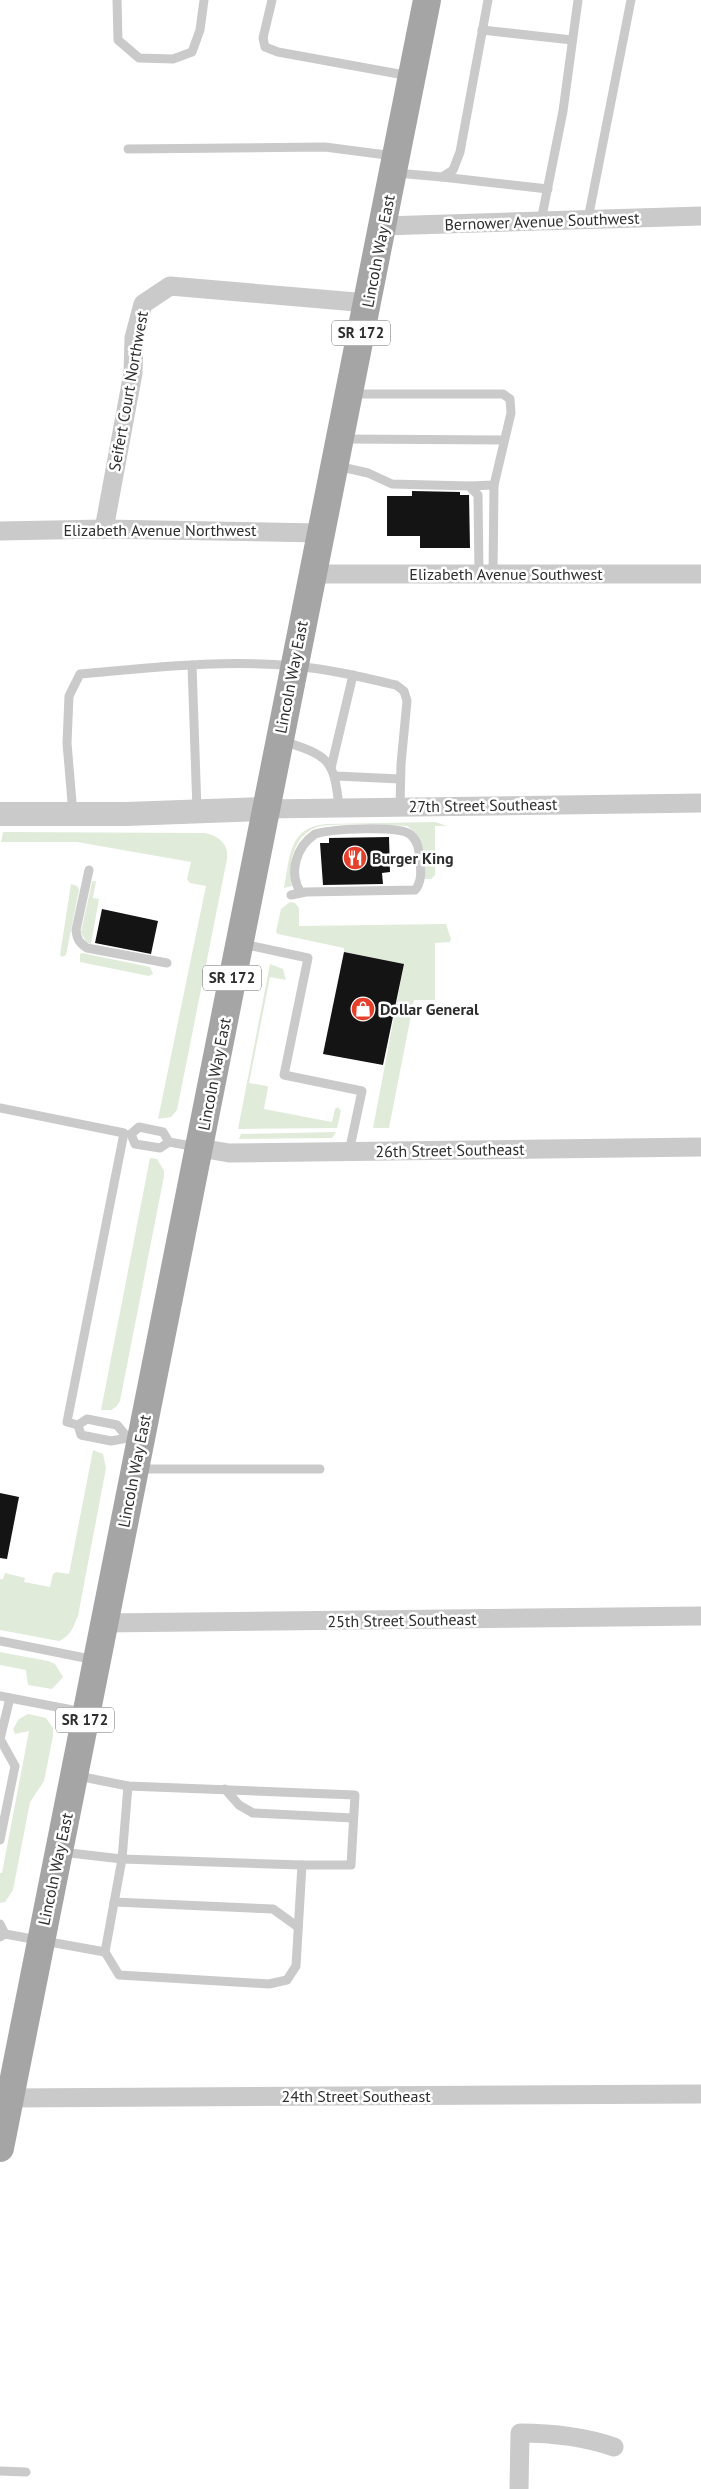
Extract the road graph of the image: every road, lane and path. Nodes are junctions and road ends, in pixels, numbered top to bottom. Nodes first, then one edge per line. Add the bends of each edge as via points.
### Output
1 (117, 0) edge
2 (204, 0) edge
3 (272, 0) edge
4 (427, 0) edge
5 (488, 0) edge
6 (578, 0) edge
7 (631, 0) edge
8 (482, 30) junction
9 (572, 40) junction
10 (412, 76) junction
11 (128, 149) dead end
12 (395, 165) junction
13 (442, 177) junction
14 (548, 189) junction
15 (701, 216) edge
16 (588, 219) junction
17 (541, 221) junction
18 (383, 226) junction
19 (368, 303) junction
20 (349, 394) junction
21 (340, 439) junction
22 (504, 440) junction
23 (334, 465) junction
24 (494, 485) junction
25 (469, 486) junction
26 (104, 529) junction
27 (0, 531) edge
28 (320, 532) junction
29 (312, 574) junction
30 (486, 574) junction
31 (701, 574) edge
32 (192, 665) junction
33 (294, 666) junction
34 (353, 675) junction
35 (278, 740) junction
36 (334, 772) junction
37 (400, 779) junction
38 (701, 803) edge
39 (400, 806) junction
40 (339, 807) junction
41 (265, 809) junction
42 (197, 810) junction
43 (0, 814) edge
44 (72, 814) junction
45 (89, 870) dead end
46 (301, 893) junction
47 (291, 895) dead end
48 (239, 943) junction
49 (167, 963) dead end
50 (0, 1108) edge
51 (128, 1134) junction
52 (169, 1142) junction
53 (701, 1146) edge
54 (200, 1148) junction
55 (349, 1152) junction
56 (78, 1425) junction
57 (134, 1440) junction
58 (320, 1469) dead end
59 (135, 1470) junction
60 (701, 1616) edge
61 (104, 1624) junction
62 (0, 1641) edge
63 (97, 1660) junction
64 (5, 1697) edge
65 (86, 1712) junction
66 (0, 1739) edge
67 (75, 1775) junction
68 (128, 1786) junction
69 (225, 1789) junction
70 (353, 1818) junction
71 (0, 1840) edge
72 (59, 1851) junction
73 (122, 1859) junction
74 (302, 1865) junction
75 (114, 1902) junction
76 (0, 1924) edge
77 (298, 1927) junction
78 (2, 1935) edge
79 (41, 1941) junction
80 (105, 1952) junction
81 (701, 2094) edge
82 (5, 2096) edge
83 (0, 2148) edge
84 (614, 2447) dead end
85 (0, 2471) edge
86 (26, 2472) dead end
87 (518, 2489) edge

1 - 2 lane via 118,40 139,58 173,59 192,52 200,30
3 - 10 lane via 263,38 265,47
4 - 10 main road, Lincoln Way East / SR 172
5 - 8 lane
6 - 9 lane
7 - 16 lane
8 - 9 lane
8 - 13 lane via 460,152 453,170
9 - 14 lane
10 - 12 main road, Lincoln Way East / SR 172
11 - 12 lane via 326,146
12 - 13 lane
12 - 18 main road, Lincoln Way East / SR 172
13 - 14 lane
14 - 17 lane
15 - 16 street, Bernower Avenue Southwest
16 - 17 street, Bernower Avenue Southwest
17 - 18 street, Bernower Avenue Southwest
18 - 19 main road, Lincoln Way East / SR 172
19 - 20 main road, Lincoln Way East / SR 172
19 - 26 street, Seifert Court Northwest via 170,286 143,304 134,338 133,373
20 - 21 main road, Lincoln Way East / SR 172
20 - 22 lane via 503,394 510,399 511,413
21 - 22 lane
21 - 23 main road, Lincoln Way East / SR 172
22 - 24 lane
23 - 25 lane via 368,473 392,484
23 - 28 main road, Lincoln Way East / SR 172
24 - 25 lane
24 - 30 lane
25 - 30 lane via 478,495
26 - 27 street, Elizabeth Avenue Northwest
26 - 28 street, Elizabeth Avenue Northwest
28 - 29 main road, Lincoln Way East / SR 172
29 - 30 street, Elizabeth Avenue Southwest
29 - 33 main road, Lincoln Way East / SR 172
30 - 31 street, Elizabeth Avenue Southwest
32 - 33 lane
32 - 42 lane
32 - 44 lane via 80,674 69,696 67,743
33 - 34 lane
33 - 35 main road, Lincoln Way East / SR 172
34 - 36 lane
34 - 37 lane via 396,685 404,691 407,701
35 - 36 lane via 313,751
35 - 41 main road, Lincoln Way East / SR 172
36 - 37 lane
36 - 40 lane
37 - 39 lane
38 - 39 street, 27th Street Southeast
39 - 40 street, 27th Street Southeast
40 - 41 street, 27th Street Southeast
41 - 42 street
41 - 48 main road, Lincoln Way East / SR 172
42 - 44 street
43 - 44 street
45 - 49 lane via 76,930 81,944 87,948
46 - 46 lane via 415,890 420,880 416,841 400,830 316,834 300,848 296,861 296,884
46 - 47 lane
48 - 54 main road, Lincoln Way East / SR 172
48 - 55 lane via 308,958 284,1075 362,1091
50 - 51 lane
51 - 52 lane via 135,1144 160,1148
51 - 52 lane via 139,1127 164,1132
51 - 56 lane via 67,1422
52 - 54 lane
53 - 55 street, 26th Street Southeast
54 - 55 street, 26th Street Southeast via 229,1153
54 - 57 main road, Lincoln Way East / SR 172
56 - 57 lane via 81,1435 111,1441
56 - 57 lane via 87,1419 117,1425
57 - 59 main road, Lincoln Way East / SR 172
58 - 59 lane
59 - 61 main road, Lincoln Way East / SR 172
60 - 61 street, 25th Street Southeast
61 - 63 main road, Lincoln Way East / SR 172
62 - 63 lane
63 - 65 main road, Lincoln Way East / SR 172
64 - 65 lane
64 - 66 lane
65 - 67 main road, Lincoln Way East / SR 172
66 - 71 lane via 15,1766
67 - 68 lane
67 - 72 main road, Lincoln Way East / SR 172
68 - 69 lane
68 - 73 lane
69 - 70 lane via 239,1806 253,1813
69 - 70 lane via 355,1795
70 - 74 lane via 351,1865
72 - 73 lane
72 - 79 main road, Lincoln Way East / SR 172
73 - 74 lane
73 - 75 lane
74 - 77 lane
75 - 77 lane via 273,1909
75 - 80 lane
76 - 78 lane
77 - 80 lane via 296,1966 286,1980 269,1984 119,1975
78 - 79 lane
79 - 80 lane
79 - 82 main road, Lincoln Way East / SR 172
81 - 82 street, 24th Street Southeast
82 - 83 main road, Lincoln Way East / SR 172
84 - 87 street via 590,2439 550,2433 520,2433
85 - 86 lane

